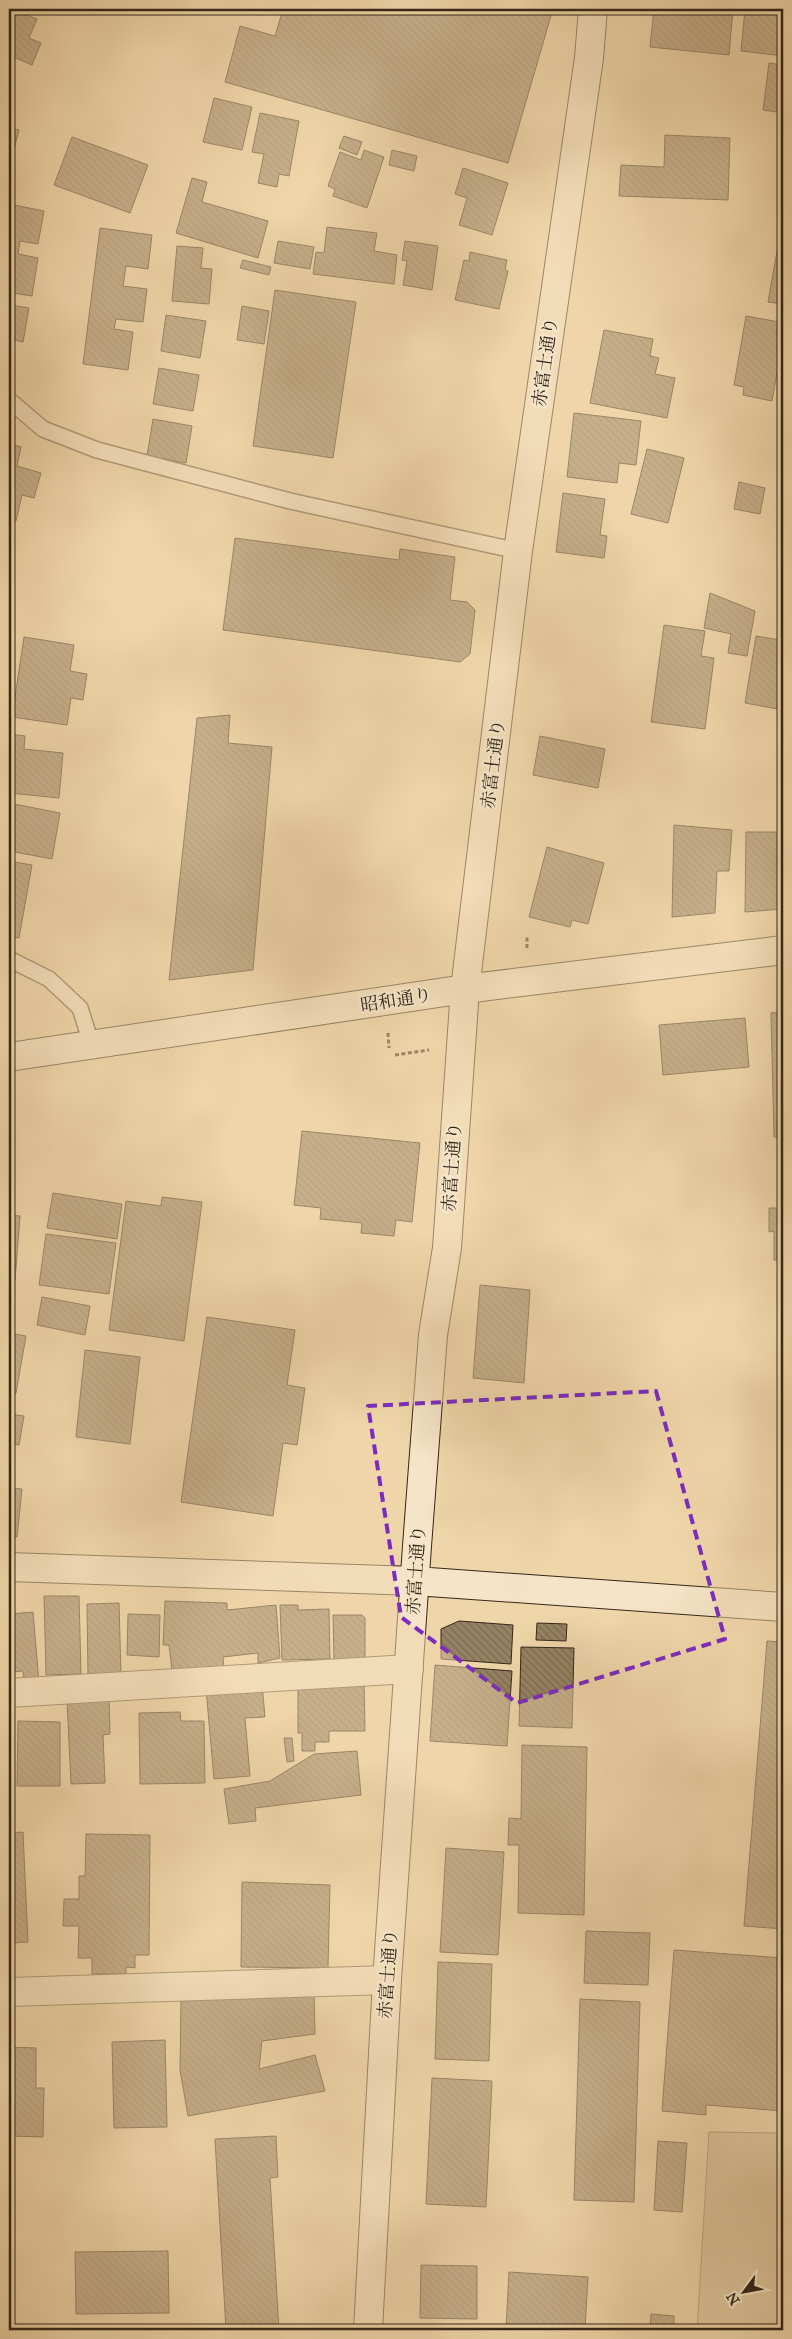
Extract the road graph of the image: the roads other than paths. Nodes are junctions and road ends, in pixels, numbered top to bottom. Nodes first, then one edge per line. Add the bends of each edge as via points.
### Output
1 (593, 9) edge
2 (9, 400) edge
3 (518, 551) junction
4 (783, 950) edge
5 (9, 960) edge
6 (465, 989) junction
7 (92, 1046) junction
8 (9, 1057) edge
9 (9, 1567) edge
10 (415, 1581) junction
11 (783, 1608) edge
12 (409, 1669) junction
13 (9, 1693) edge
14 (387, 1980) junction
15 (9, 1992) edge
16 (368, 2330) edge

1 - 3 street, 赤富士通り via 589,58
2 - 3 lane via 43,429 97,450 290,501
3 - 6 street, 赤富士通り
4 - 6 street, 昭和通り
5 - 7 lane via 49,979 80,1008
6 - 7 street, 昭和通り
6 - 10 street, 赤富士通り via 446,1248 433,1335
7 - 8 street, 昭和通り
9 - 10 street
10 - 11 street
10 - 12 street, 赤富士通り
12 - 13 street
12 - 14 street, 赤富士通り
14 - 15 street
14 - 16 street, 赤富士通り

